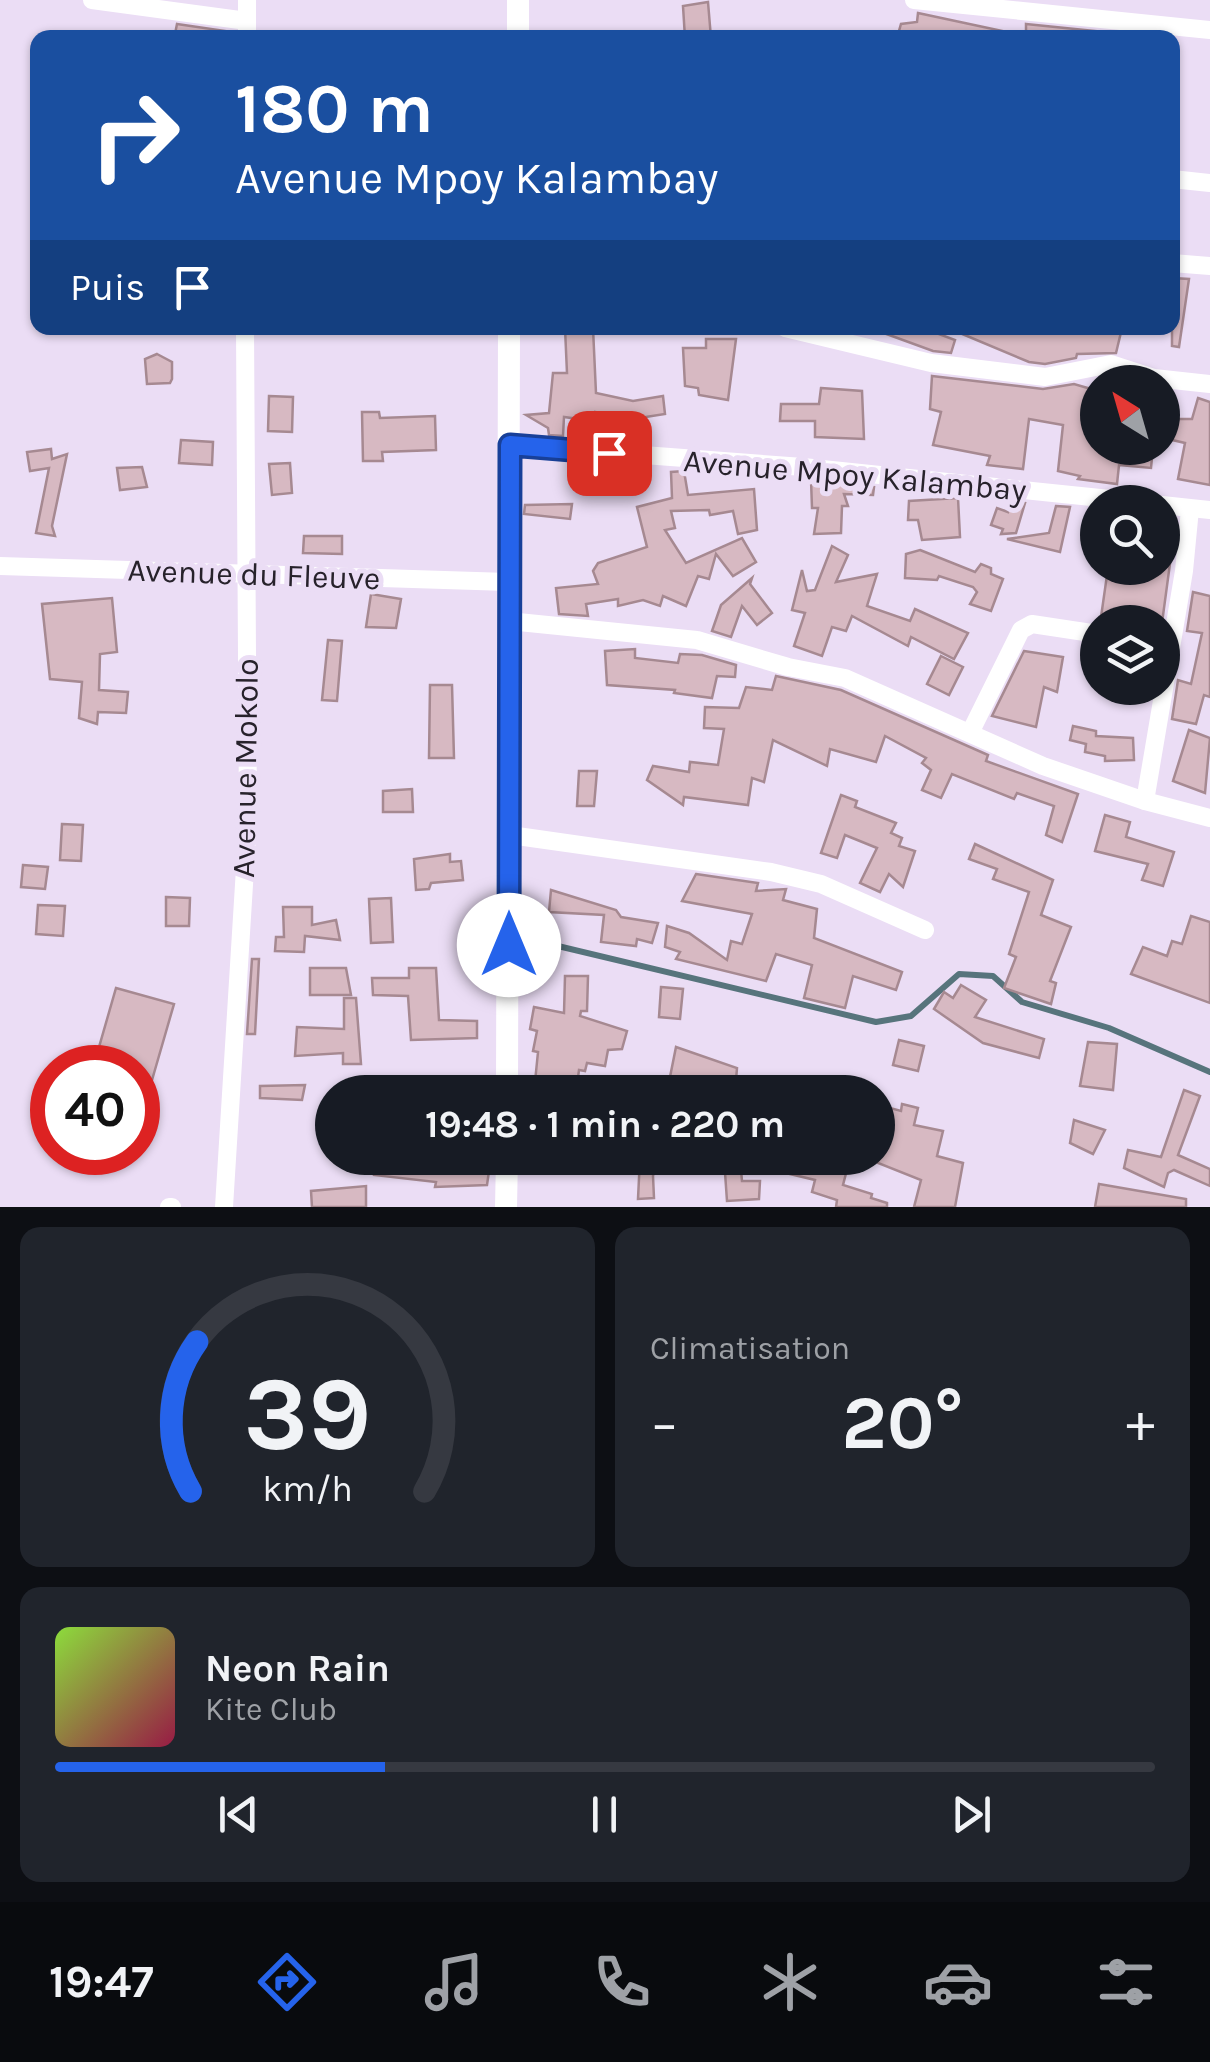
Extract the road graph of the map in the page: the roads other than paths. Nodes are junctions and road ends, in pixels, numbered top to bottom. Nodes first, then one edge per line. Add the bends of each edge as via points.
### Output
1 (92, 0) edge
2 (247, 0) edge
3 (518, 0) edge
4 (914, 0) edge
5 (247, 29) edge
6 (518, 30) edge
7 (1210, 30) edge
8 (1180, 180) edge
9 (1210, 183) edge
10 (1180, 264) edge
11 (1210, 266) edge
12 (245, 335) edge
13 (509, 335) edge
14 (814, 335) edge
15 (1210, 384) edge
16 (510, 445) junction
17 (1080, 496) edge
18 (1180, 508) edge
19 (1190, 509) junction
20 (1210, 510) edge
21 (0, 566) edge
22 (244, 572) junction
23 (508, 582) junction
24 (1174, 605) edge
25 (508, 621) junction
26 (1080, 631) edge
27 (1159, 705) edge
28 (970, 733) junction
29 (1145, 801) junction
30 (1210, 818) edge
31 (510, 835) junction
32 (925, 930) dead end
33 (508, 1075) edge
34 (507, 1175) edge
35 (224, 1207) edge
36 (506, 1207) edge

1 - 5 street
2 - 5 street
3 - 6 street
4 - 7 street
8 - 9 street
10 - 11 street
12 - 22 street, Avenue Mokolo
13 - 16 street
14 - 15 street via 931,363 1044,377 1110,364 1154,378
16 - 17 street, Avenue Mpoy Kalambay
16 - 23 street
18 - 19 street
19 - 20 street
19 - 24 street
21 - 22 street, Avenue du Fleuve
22 - 23 street, Avenue du Fleuve
22 - 35 street, Avenue Mokolo via 248,820
23 - 25 street
25 - 28 street via 735,648 863,684
25 - 31 street
26 - 28 street via 1032,624 1020,630
27 - 29 street
28 - 29 street
29 - 30 street
31 - 32 street via 770,872 821,884
31 - 33 street
34 - 36 street

